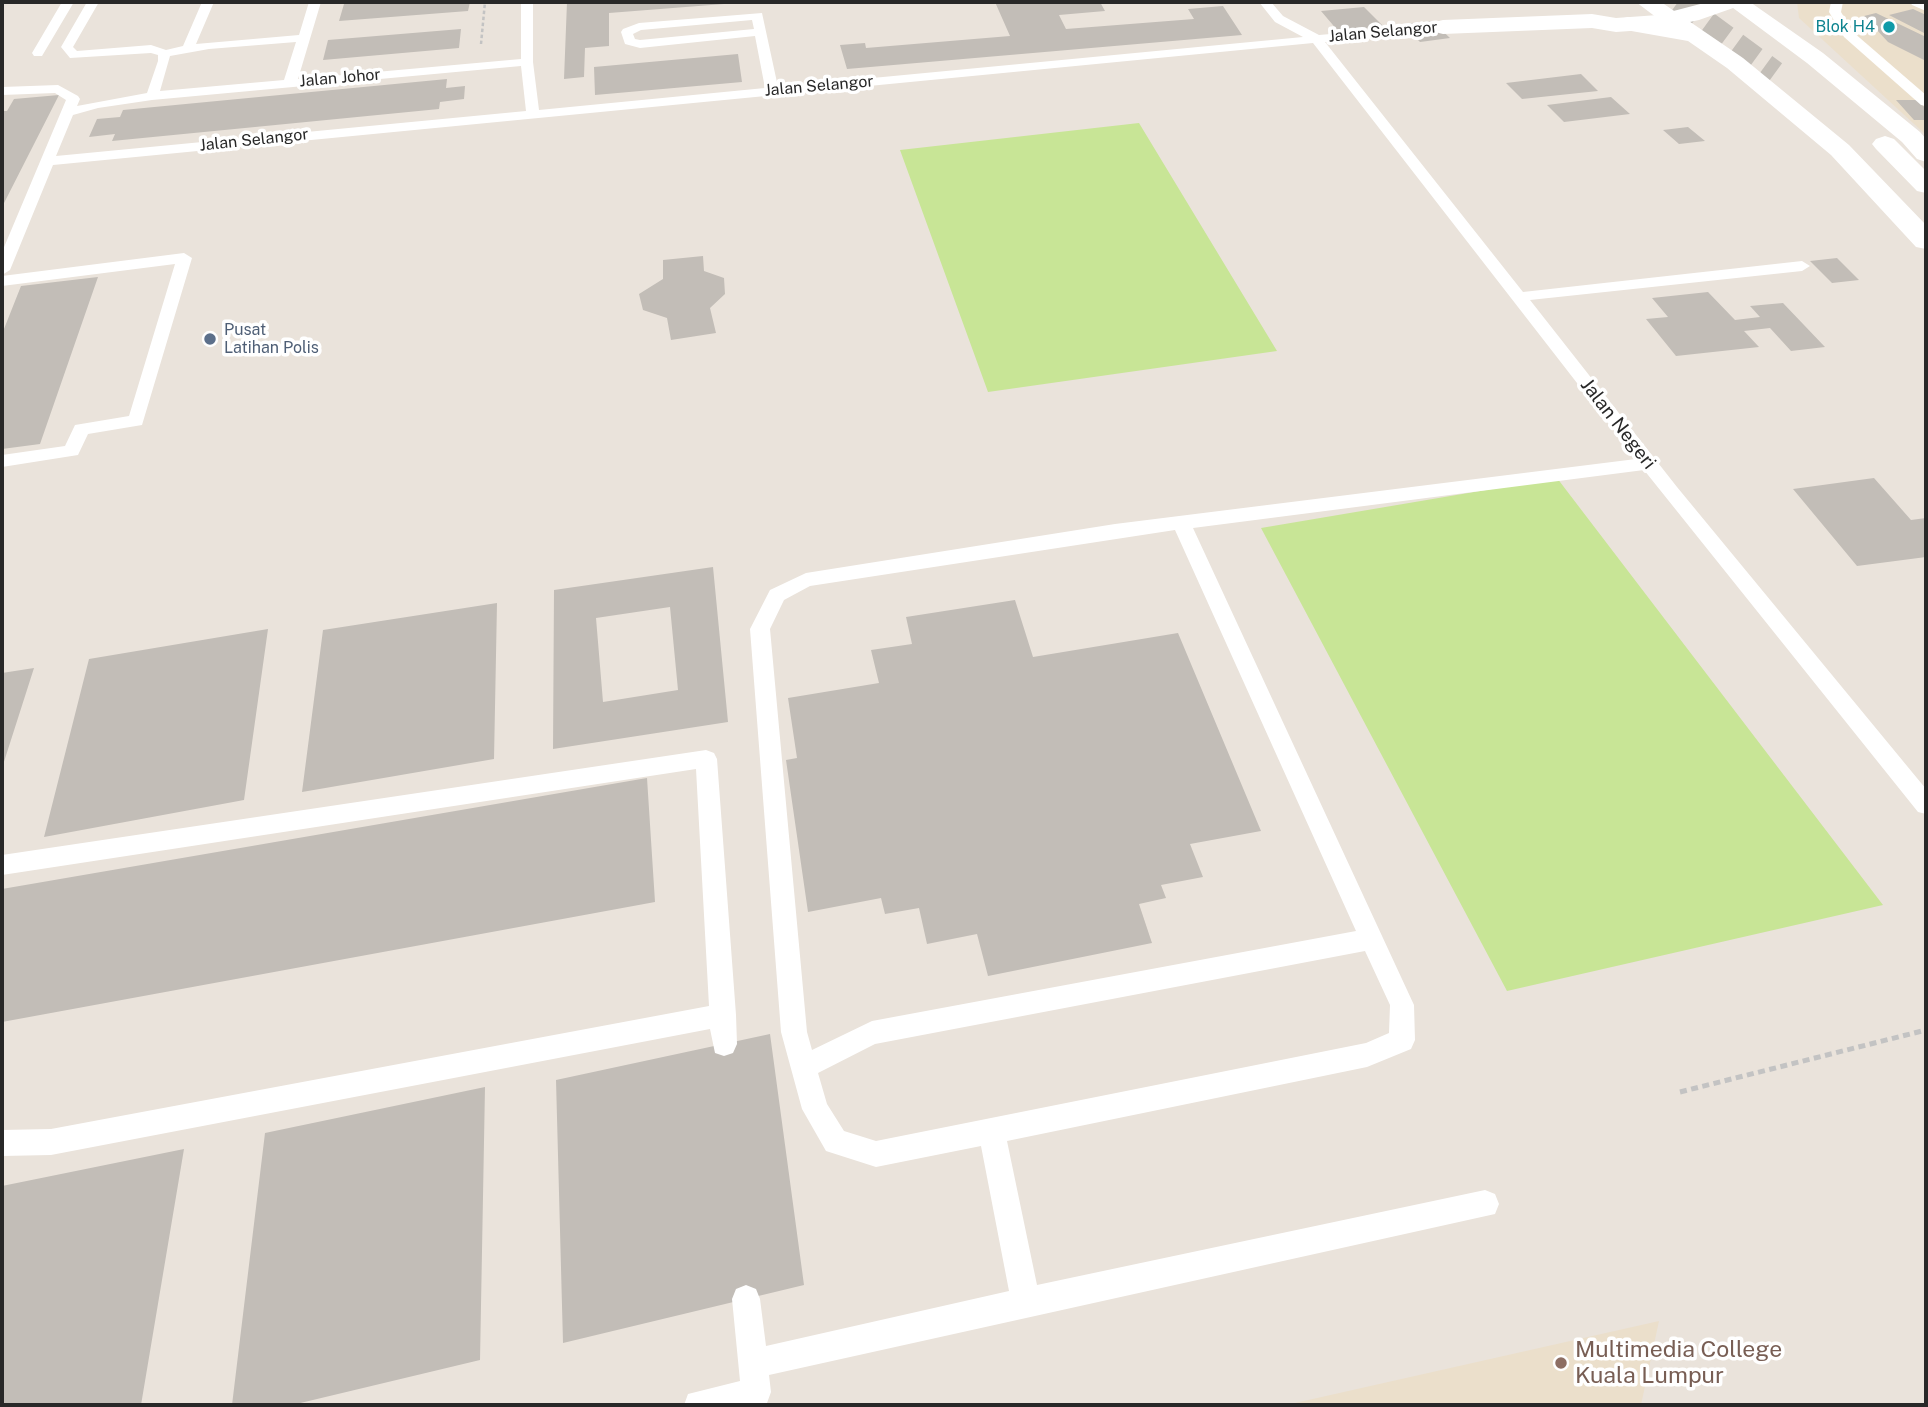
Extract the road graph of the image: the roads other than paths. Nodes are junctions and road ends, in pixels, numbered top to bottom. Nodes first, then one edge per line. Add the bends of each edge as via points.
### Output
1 (68, 2) edge
2 (93, 2) edge
3 (208, 2) edge
4 (315, 2) edge
5 (527, 2) edge
6 (755, 2) edge
7 (1265, 2) edge
8 (1728, 2) edge
9 (1736, 2) edge
10 (1837, 2) edge
11 (1916, 2) edge
12 (1780, 7) dead end
13 (1926, 7) edge
14 (1667, 8) edge
15 (1606, 13) edge
16 (758, 16) junction
17 (1628, 24) junction
18 (1443, 27) joint
19 (761, 32) junction
20 (304, 38) junction
21 (1315, 38) junction
22 (1707, 42) junction
23 (1767, 44) junction
24 (188, 48) junction
25 (38, 53) dead end
26 (164, 54) junction
27 (527, 62) junction
28 (1735, 63) junction
29 (1796, 67) junction
30 (290, 83) junction
31 (772, 90) junction
32 (2, 91) edge
33 (152, 96) junction
34 (1926, 102) edge
35 (533, 112) junction
36 (66, 113) junction
37 (1926, 154) edge
38 (46, 161) junction
39 (1926, 185) edge
40 (1926, 216) edge
41 (1926, 241) edge
42 (6, 251) edge
43 (1802, 265) dead end
44 (2, 271) edge
45 (2, 281) edge
46 (1518, 297) junction
47 (2, 461) edge
48 (1649, 463) junction
49 (1182, 524) junction
50 (1926, 805) edge
51 (2, 865) edge
52 (1373, 939) junction
53 (723, 1015) junction
54 (724, 1044) dead end
55 (804, 1067) junction
56 (991, 1129) junction
57 (2, 1143) edge
58 (1485, 1204) dead end
59 (746, 1299) dead end
60 (1026, 1302) junction
61 (754, 1378) junction
62 (699, 1405) edge

1 - 25 lane
2 - 26 lane via 67,47 74,55 151,49
3 - 24 lane
4 - 20 lane
5 - 27 lane
6 - 16 lane
7 - 21 lane via 1279,19
8 - 14 main road
9 - 23 main road
10 - 34 lane via 1835,12 1848,34
11 - 13 lane
12 - 23 main road via 1783,19
14 - 15 main road, Jalan Selangor
14 - 17 main road, Jalan Selangor
14 - 22 main road
15 - 17 main road, Jalan Selangor
15 - 18 main road, Jalan Selangor
16 - 19 lane
16 - 19 lane via 639,27 627,32 629,41 640,44
17 - 22 main road
18 - 21 lane, Jalan Selangor
19 - 31 lane
20 - 24 lane
20 - 30 lane
21 - 31 lane, Jalan Selangor
21 - 46 lane, Jalan Negeri
22 - 28 main road
23 - 28 main road
23 - 29 main road
24 - 26 lane
26 - 33 lane
27 - 30 lane, Jalan Johor
27 - 35 lane
28 - 41 main road via 1840,150
29 - 37 main road via 1911,137
29 - 39 main road via 1863,122
29 - 40 main road via 1833,122
30 - 33 lane, Jalan Johor
31 - 35 lane, Jalan Selangor
32 - 36 lane via 58,89 72,99
33 - 36 lane, Jalan Johor
35 - 38 lane, Jalan Selangor
36 - 38 lane
38 - 42 lane
42 - 44 lane
43 - 46 lane
45 - 47 lane via 184,258 136,421 81,429 72,451
46 - 48 lane, Jalan Negeri
48 - 49 lane
48 - 50 lane, Jalan Negeri
49 - 52 lane
49 - 55 lane via 806,580 777,594 760,629 794,1032
51 - 53 lane via 706,759
52 - 55 lane via 872,1033
52 - 56 lane via 1402,1005 1402,1040 1367,1055
53 - 54 lane
53 - 57 lane via 64,1139
55 - 56 lane via 815,1109 835,1142 876,1154
56 - 60 lane
58 - 60 lane
59 - 61 lane
60 - 61 lane
61 - 62 lane

